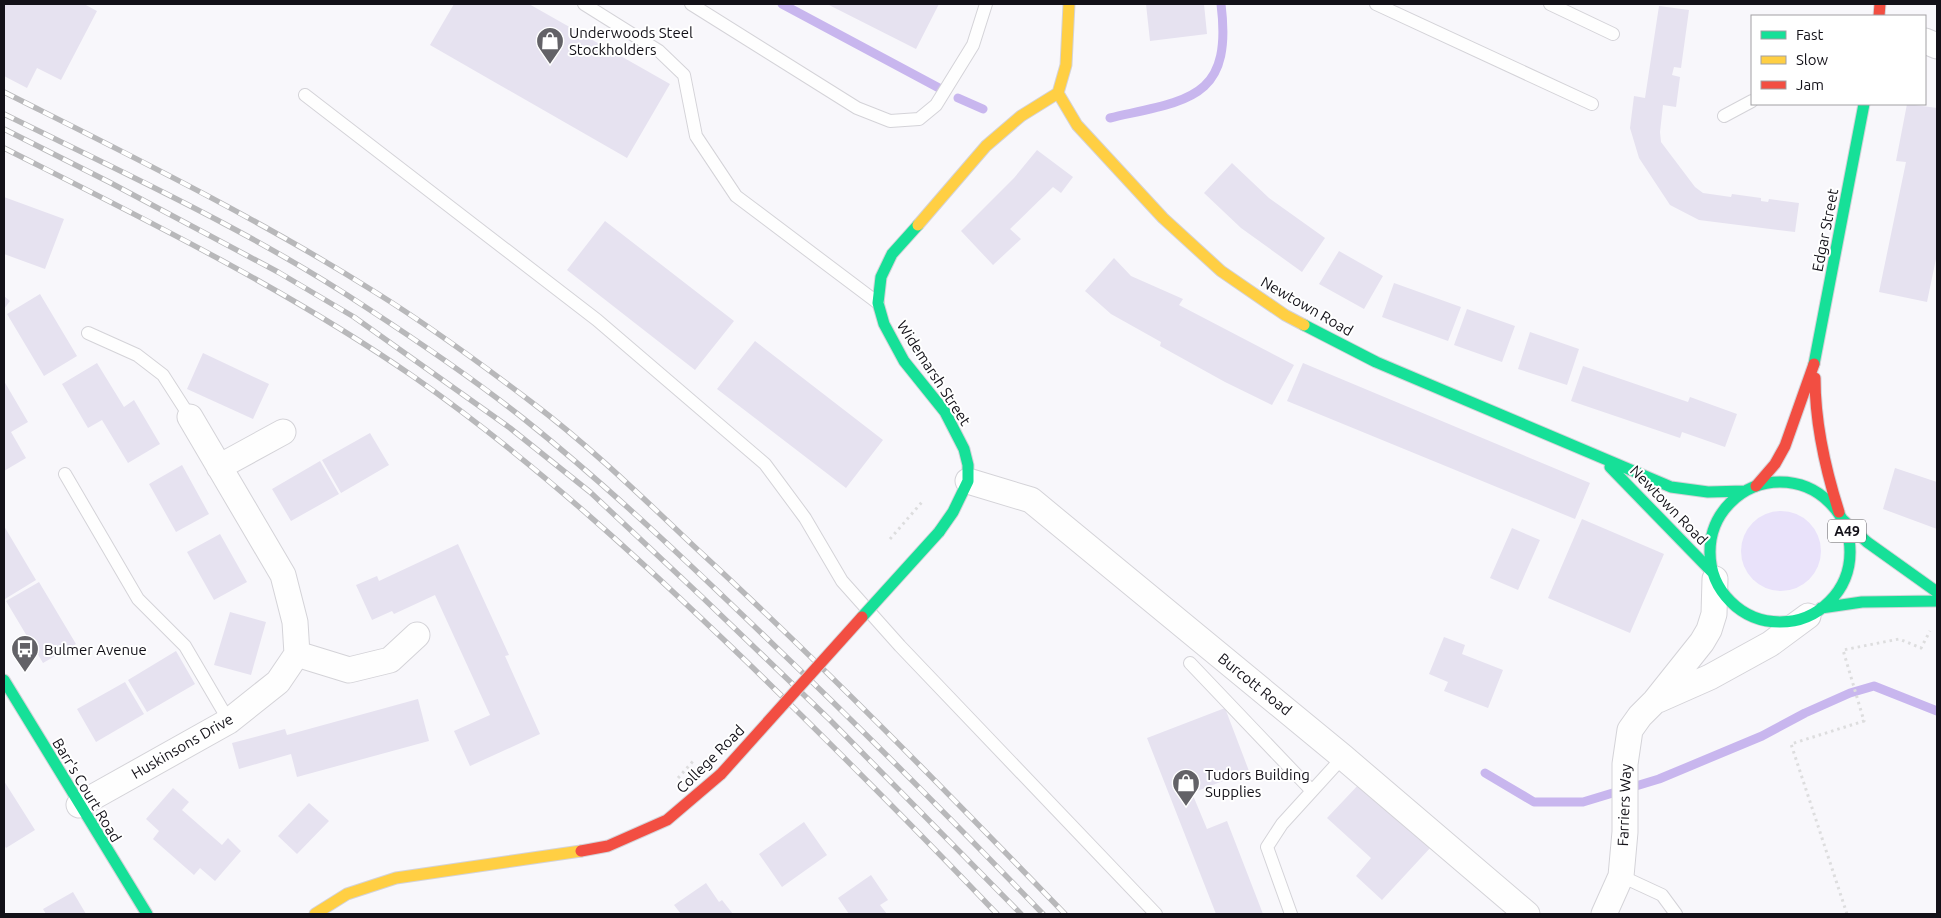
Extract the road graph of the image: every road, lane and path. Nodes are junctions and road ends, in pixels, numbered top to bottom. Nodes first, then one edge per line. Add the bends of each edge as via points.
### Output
1 (584, 4) edge
2 (691, 4) edge
3 (986, 4) edge
4 (1069, 4) edge
5 (1376, 4) edge
6 (1550, 4) edge
7 (1613, 34) dead end
8 (1058, 94) junction
9 (305, 95) dead end
10 (1751, 101) edge
11 (1592, 104) dead end
12 (1864, 105) edge
13 (1724, 116) dead end
14 (878, 303) junction
15 (88, 333) dead end
16 (1815, 362) junction
17 (190, 416) joint
18 (283, 432) dead end
19 (1602, 459) junction
20 (219, 467) junction
21 (65, 474) dead end
22 (968, 480) junction
23 (1750, 488) junction
24 (1841, 517) junction
25 (1714, 576) junction
26 (1937, 592) edge
27 (1937, 602) edge
28 (1815, 612) junction
29 (1933, 626) dead end
30 (418, 636) dead end
31 (297, 654) junction
32 (1190, 663) dead end
33 (4, 680) edge
34 (1655, 701) junction
35 (229, 721) junction
36 (1344, 757) junction
37 (1312, 790) junction
38 (79, 805) junction
39 (1621, 876) junction
40 (147, 914) edge
41 (314, 914) edge
42 (1156, 914) edge
43 (1290, 914) edge
44 (1527, 914) edge
45 (1604, 914) edge
46 (1676, 914) edge
47 (1847, 914) edge

1 - 14 lane via 658,51 684,75 696,136 736,196
2 - 3 lane via 857,108 890,121 919,119 936,105 972,45
4 - 8 main road via 1066,65
5 - 11 lane
6 - 7 lane
8 - 14 main road, Widemarsh Street via 1021,116 986,146 927,213 892,254 881,277
8 - 19 main road, Newtown Road via 1077,125 1163,218 1221,272 1285,314 1376,362
9 - 42 lane via 597,320 765,464 805,518 842,581
10 - 13 lane
12 - 16 main road, Edgar Street / A49
14 - 22 main road, Widemarsh Street via 884,324 904,361 945,412 964,449
15 - 17 lane via 137,356 163,375
16 - 23 main road, Edgar Street / A49 via 1785,446 1774,464
16 - 24 main road, Edgar Street / A49 via 1818,428 1829,482
17 - 20 street
18 - 20 street
19 - 23 main road, Newtown Road via 1671,487 1699,493
19 - 25 main road, Newtown Road
20 - 31 street via 283,575 295,622
21 - 35 lane via 138,600 185,646
22 - 36 street, Burcott Road via 1031,500
22 - 41 main road, College Road, bridge via 939,532 721,774 666,820 608,846 396,878 347,894
23 - 24 main road, A49 via 1771,482 1803,485 1830,502
23 - 25 main road, A49 via 1730,503 1718,518 1710,554
24 - 26 main road, A49 via 1867,542
24 - 28 main road, A49 via 1851,551 1849,568 1834,597
25 - 28 main road, A49 via 1724,595 1754,617 1772,622 1790,621
25 - 34 street, Farriers Way via 1714,614 1709,630
27 - 28 main road, A49 via 1862,602
28 - 34 street, Farriers Way via 1770,644 1710,677
29 - 47 path via 1921,648 1899,639 1843,650 1864,721 1791,744
30 - 31 street via 390,660 349,670
31 - 35 street, Huskinsons Drive via 278,682
32 - 37 lane
33 - 38 main road, Barr's Court Road
34 - 39 street, Farriers Way via 1630,730 1625,764
35 - 38 street, Huskinsons Drive
36 - 37 lane
36 - 44 street, Burcott Road
37 - 43 lane via 1267,847
38 - 40 main road, Barr's Court Road
39 - 45 street, Farriers Way
39 - 46 lane via 1662,895

